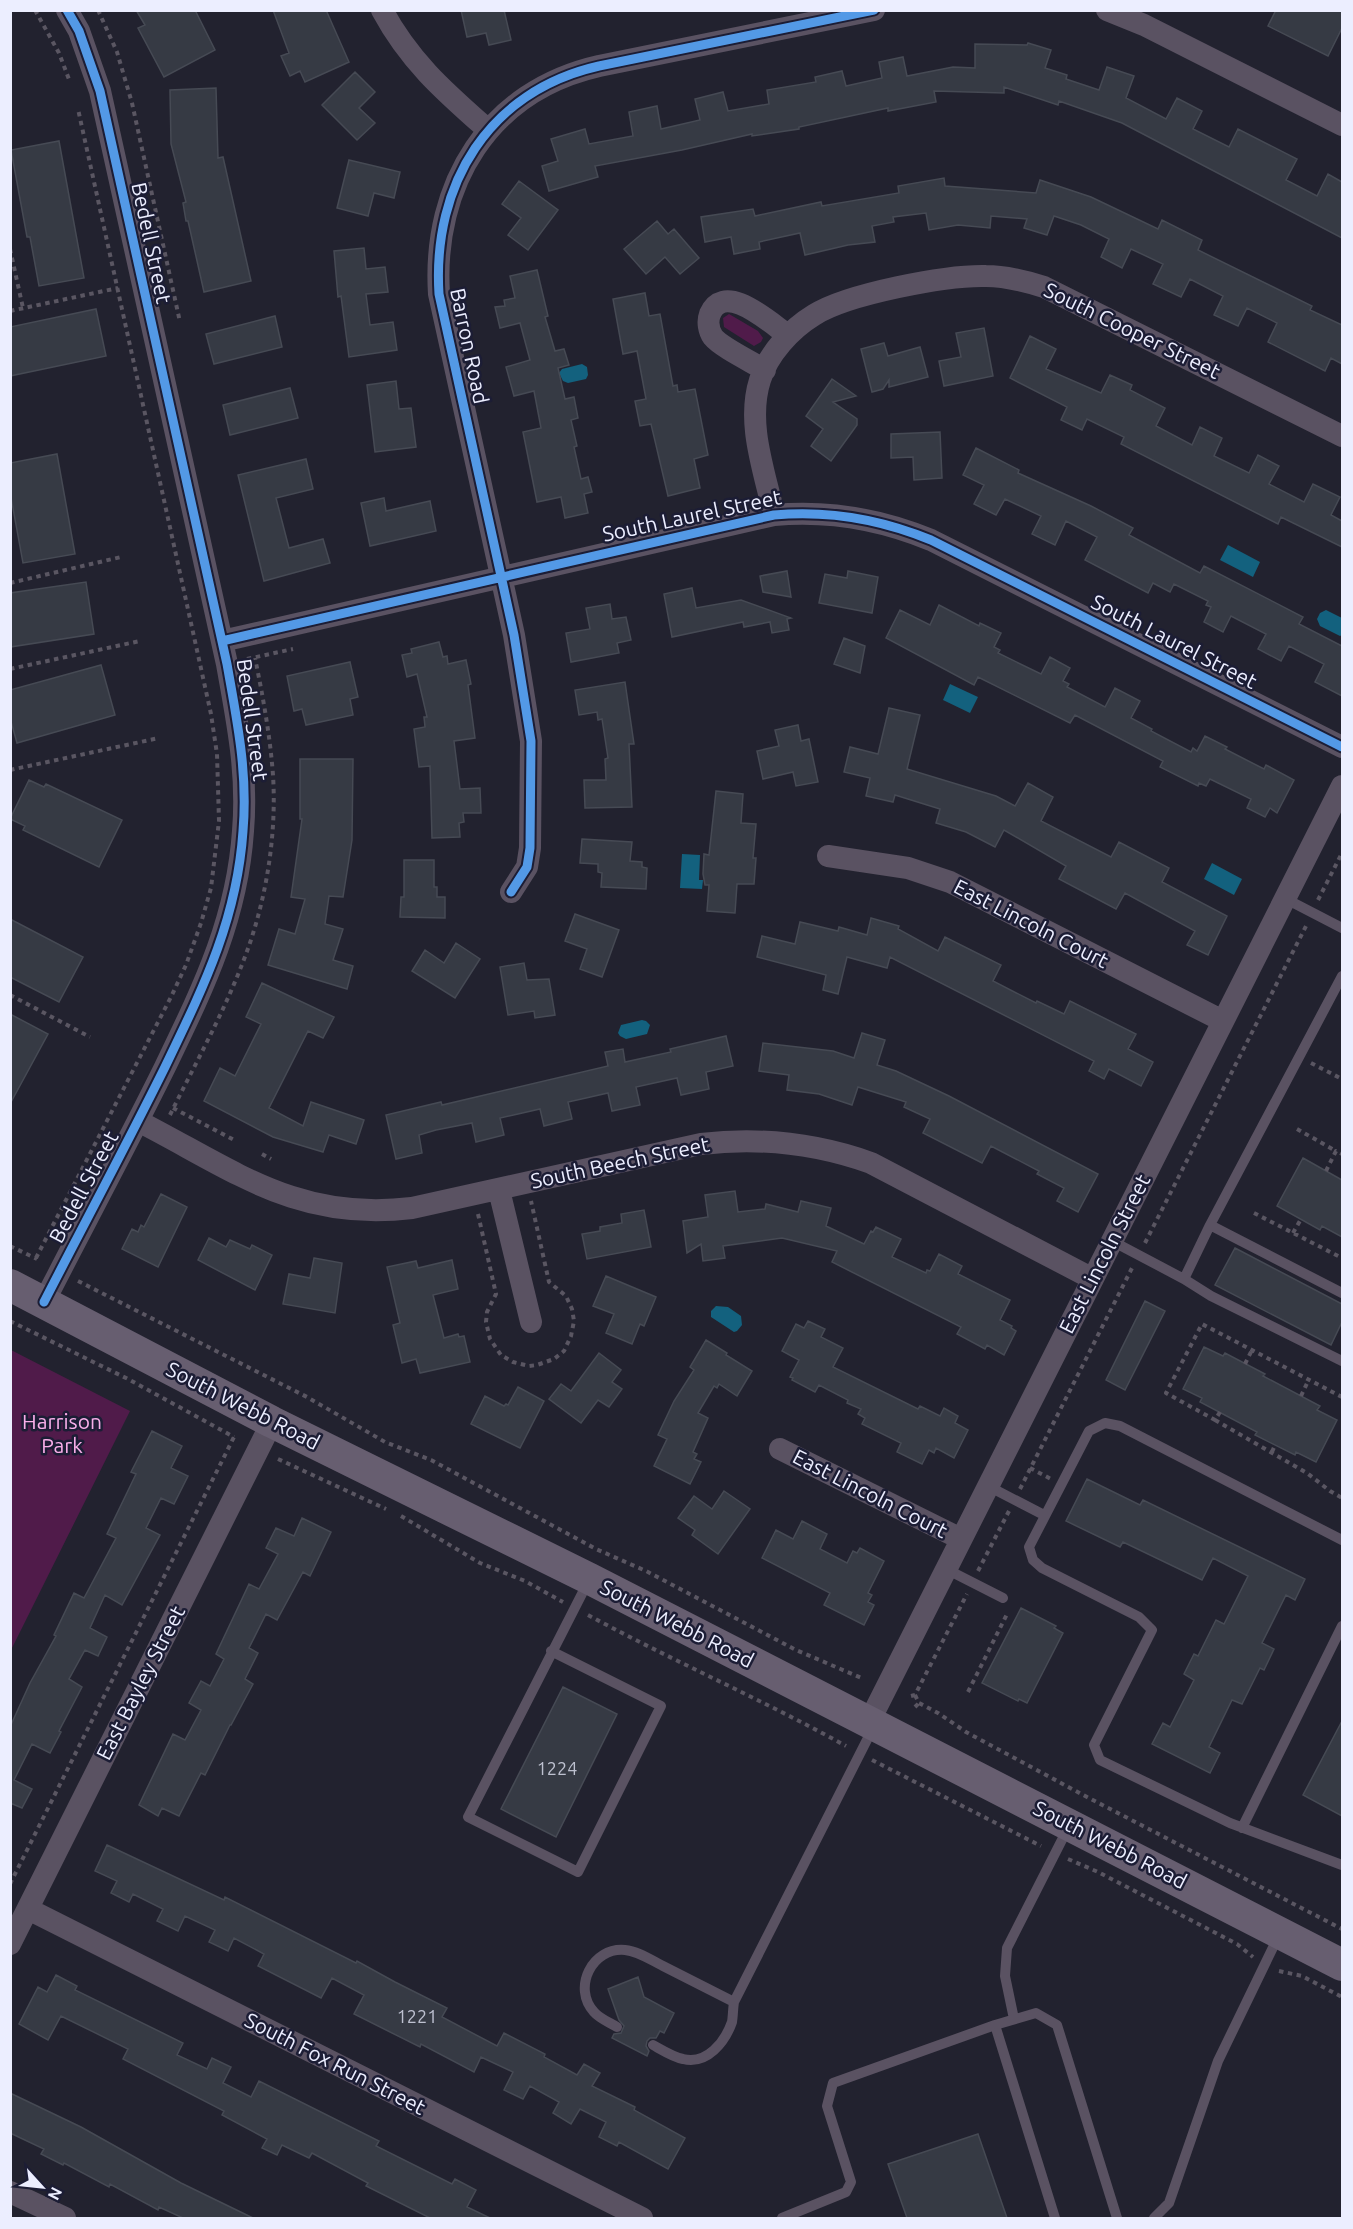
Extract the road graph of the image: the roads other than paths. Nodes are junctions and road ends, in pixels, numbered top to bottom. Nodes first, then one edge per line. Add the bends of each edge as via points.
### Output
1 (67, 10) edge
2 (382, 10) edge
3 (874, 10) edge
4 (1107, 10) edge
5 (1342, 125) edge
6 (488, 130) junction
7 (788, 335) junction
8 (765, 370) junction
9 (1342, 436) edge
10 (774, 515) junction
11 (500, 576) junction
12 (222, 641) junction
13 (1342, 747) edge
14 (1342, 786) edge
15 (828, 856) dead end
16 (511, 892) dead end
17 (1286, 899) junction
18 (1342, 928) edge
19 (1342, 976) edge
20 (1223, 1021) junction
21 (138, 1121) junction
22 (499, 1190) junction
23 (1210, 1225) junction
24 (1112, 1241) junction
25 (1093, 1279) junction
26 (1184, 1279) junction
27 (10, 1285) edge
28 (1342, 1293) edge
29 (44, 1302) junction
30 (531, 1322) dead end
31 (1342, 1361) edge
32 (272, 1422) junction
33 (780, 1449) dead end
34 (987, 1486) junction
35 (1044, 1515) junction
36 (961, 1539) junction
37 (1342, 1540) edge
38 (946, 1569) junction
39 (590, 1579) junction
40 (1003, 1598) dead end
41 (1342, 1626) edge
42 (551, 1651) junction
43 (872, 1724) junction
44 (1070, 1825) junction
45 (1242, 1828) junction
46 (1342, 1865) edge
47 (28, 1909) junction
48 (1280, 1933) junction
49 (10, 1944) edge
50 (1342, 1965) edge
51 (734, 2002) junction
52 (1014, 2019) junction
53 (995, 2025) junction
54 (617, 2027) dead end
55 (653, 2045) dead end
56 (10, 2192) edge
57 (65, 2218) edge
58 (642, 2218) edge
59 (782, 2218) edge
60 (1055, 2218) edge
61 (1117, 2218) edge
62 (1154, 2218) edge

1 - 12 street, Bedell Street via 79,31 100,91
2 - 6 street via 430,78
3 - 6 street, Barron Road via 580,70 529,94
4 - 5 street
6 - 11 street, Barron Road via 464,166 446,207 437,272
7 - 8 street, South Cooper Street
7 - 8 street via 738,302 724,302 714,309 708,321 716,340
7 - 9 street, South Cooper Street via 815,314 858,298 965,277 1007,278 1062,294
8 - 10 street, South Cooper Street via 758,389 755,423
10 - 11 street, South Laurel Street
10 - 13 street, South Laurel Street via 802,512 856,517 925,537
11 - 12 street, South Laurel Street
11 - 16 street, Barron Road via 531,741 530,848 527,867
12 - 21 street, Bedell Street via 243,757 244,830 240,863 215,959
14 - 17 street, East Lincoln Street
15 - 20 street, East Lincoln Court via 908,868 950,882
17 - 18 lane
17 - 20 street, East Lincoln Street
19 - 23 lane
20 - 24 street, East Lincoln Street
21 - 22 street, South Beech Street via 264,1188 318,1206 388,1211
21 - 29 street, Bedell Street
22 - 25 street, South Beech Street via 701,1144 732,1140 789,1143 871,1163
22 - 30 street
23 - 26 lane
23 - 28 lane
24 - 25 street, East Lincoln Street
24 - 26 lane
25 - 34 street, East Lincoln Street
26 - 31 lane
27 - 29 main road, South Webb Road
29 - 32 main road, South Webb Road
32 - 39 main road, South Webb Road
32 - 47 street, East Bayley Street
33 - 36 street, East Lincoln Court
34 - 35 lane
34 - 36 street, East Lincoln Street
35 - 37 lane via 1089,1431 1113,1424
35 - 45 lane via 1029,1547 1033,1560 1139,1617 1152,1630 1094,1744 1100,1760
36 - 38 street, East Lincoln Street
38 - 40 lane
38 - 43 street, East Lincoln Street
39 - 42 lane
39 - 43 main road, South Webb Road
41 - 45 lane
42 - 42 lane via 468,1817 578,1872 661,1706
43 - 44 main road, South Webb Road
43 - 51 lane
44 - 48 main road, South Webb Road
44 - 52 lane via 1007,1948 1005,1976
45 - 46 lane
47 - 49 street, East Bayley Street
47 - 58 street, South Fox Run Street
48 - 50 main road, South Webb Road
48 - 62 lane via 1218,2061 1169,2203
51 - 54 lane via 636,1952 618,1950 593,1963 585,1992 593,2011
51 - 55 lane via 732,2021 719,2046 706,2056 685,2060
52 - 53 lane
52 - 61 lane via 1036,2013 1056,2025
53 - 59 lane via 833,2083 827,2106 851,2182 846,2192
53 - 60 lane
56 - 57 street

